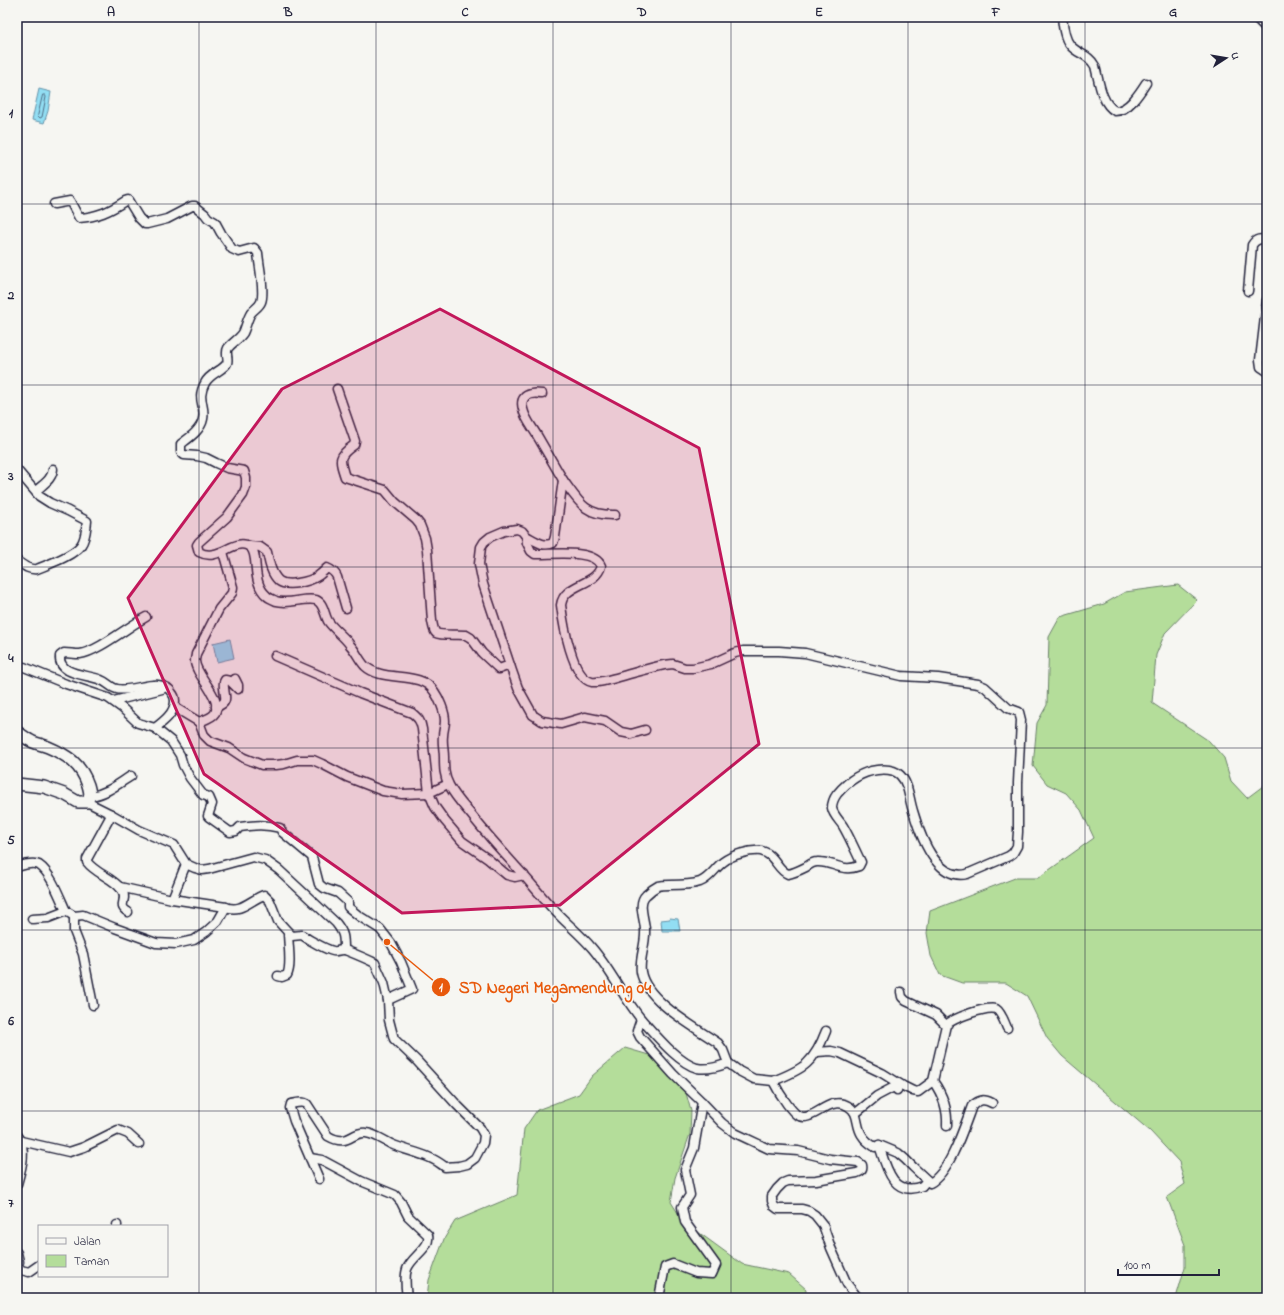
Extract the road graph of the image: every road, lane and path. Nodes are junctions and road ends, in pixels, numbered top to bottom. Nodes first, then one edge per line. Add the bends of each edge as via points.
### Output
1 (1062, 17) edge
2 (1255, 17) edge
3 (1267, 29) edge
4 (1146, 83) dead end
5 (54, 204) dead end
6 (1267, 240) edge
7 (1248, 291) dead end
8 (1267, 300) edge
9 (1267, 372) edge
10 (337, 389) dead end
11 (542, 394) dead end
12 (53, 469) dead end
13 (17, 470) edge
14 (563, 480) junction
15 (36, 491) junction
16 (614, 515) dead end
17 (526, 536) junction
18 (249, 546) junction
19 (223, 552) junction
20 (17, 561) edge
21 (346, 608) dead end
22 (146, 617) dead end
23 (275, 656) dead end
24 (510, 665) junction
25 (17, 667) edge
26 (235, 679) dead end
27 (168, 687) junction
28 (114, 701) junction
29 (174, 707) junction
30 (216, 707) junction
31 (199, 722) junction
32 (155, 728) junction
33 (645, 730) dead end
34 (17, 732) edge
35 (131, 776) dead end
36 (17, 784) edge
37 (448, 784) junction
38 (429, 793) junction
39 (89, 799) junction
40 (111, 814) junction
41 (186, 864) junction
42 (17, 866) edge
43 (524, 875) junction
44 (120, 887) junction
45 (172, 899) junction
46 (226, 906) junction
47 (66, 911) junction
48 (128, 912) dead end
49 (74, 916) junction
50 (32, 919) dead end
51 (288, 932) junction
52 (344, 950) junction
53 (278, 976) dead end
54 (901, 992) dead end
55 (388, 1000) junction
56 (93, 1005) dead end
57 (642, 1019) junction
58 (946, 1025) junction
59 (1007, 1028) dead end
60 (826, 1032) dead end
61 (818, 1052) junction
62 (728, 1063) junction
63 (773, 1080) junction
64 (933, 1081) junction
65 (897, 1090) dead end
66 (702, 1102) junction
67 (992, 1103) dead end
68 (856, 1114) junction
69 (947, 1126) dead end
70 (19, 1139) edge
71 (139, 1144) dead end
72 (879, 1145) junction
73 (310, 1158) junction
74 (319, 1179) dead end
75 (927, 1180) junction
76 (17, 1184) edge
77 (17, 1253) edge
78 (17, 1265) edge
79 (38, 1265) edge
80 (408, 1298) edge
81 (659, 1298) edge
82 (858, 1298) edge

1 - 4 street via 1067,41 1092,61 1105,100 1111,109 1115,112 1124,109
2 - 3 street
5 - 19 street via 70,202 79,218 97,216 128,200 145,224 167,219 195,206 215,222 232,249 239,252 254,248 257,251 261,302 252,312 244,332 227,349 226,365 205,382 200,397 203,420 199,428 180,447 184,455 206,458 227,468 244,471 246,487 243,494 227,517 197,545 203,555
6 - 7 street via 1258,239 1252,245
8 - 9 street via 1260,365
10 - 24 street via 355,441 354,445 344,452 341,461 345,477 385,490 416,520 422,530 428,550 432,621 435,632 469,636 497,667
11 - 14 street via 524,396 523,409
12 - 15 street via 48,481
13 - 15 street
14 - 16 street via 578,501 591,511
14 - 17 street via 553,543 543,545
15 - 20 street via 50,503 87,521 86,534 81,545 71,554 37,569 26,568
17 - 24 street via 517,529 504,531 490,537 481,547 479,564 483,584
17 - 62 street via 527,543 535,554 589,556 601,566 592,578 568,592 562,601 572,655 578,670 587,680 605,681 664,665 693,668 711,664 739,652 779,651 805,653 901,676 978,684 985,687 1008,708 1019,712 1021,720 1018,832 1017,846 1009,856 967,874 960,875 942,868 929,852 922,837 905,782 895,771 879,769 868,771 847,783 832,803 832,810 861,862 859,866 852,869 840,868 818,861 788,874 770,856 761,851 750,852 724,861 702,882 659,886 644,896 642,903 645,941 640,964 644,981 674,1014 718,1043
18 - 19 street via 233,546
18 - 21 street via 260,547 267,552 271,569 283,583 300,583 318,576 327,568 335,572
18 - 37 street via 254,551 256,580 265,595 284,603 318,601 332,626 351,645 365,666 389,676 421,681 434,691 445,720 442,737 444,773
19 - 30 street via 232,581 232,593 219,609 195,660 214,697
22 - 27 street via 86,652 64,653 60,660 62,666 74,673 97,678 117,689 160,684
23 - 38 street via 416,716 422,729
24 - 33 street via 518,688 533,715 542,721 561,724 585,717 605,721 621,732 631,734
25 - 28 street via 24,667
26 - 30 street via 238,689 230,681 225,680 226,700 222,706
27 - 28 street
27 - 29 street via 174,696
28 - 32 street via 138,722
29 - 31 street
29 - 32 street
30 - 31 street via 215,713
31 - 38 street via 204,735 210,741 262,765 313,760 383,791 402,794
32 - 55 street via 171,741 190,778 203,796 210,797 212,804 209,817 230,832 240,827 255,825 280,828 312,857 318,884 338,893 348,902 348,907 380,929 391,943 412,989
34 - 39 street via 72,759 87,781 91,792
35 - 39 street
36 - 39 street via 44,786 78,802
37 - 38 street
37 - 43 street via 482,830
38 - 43 street via 435,808 462,840 508,876
39 - 40 street
40 - 41 street via 174,845
40 - 44 street via 87,862
41 - 45 street
41 - 52 street via 202,870 253,857 265,860 336,924 342,931
42 - 47 street via 38,865 51,878
43 - 57 street via 592,948
44 - 45 street
44 - 48 street via 125,897 122,906
45 - 46 street
46 - 49 street via 218,921 206,932 194,940 176,944 156,942 83,915
46 - 51 street via 238,909 264,895 270,901 278,921
47 - 49 street
47 - 50 street via 48,918
49 - 56 street via 74,931 83,954
51 - 52 street via 292,936 302,935 333,951
51 - 53 street via 290,966 287,976
52 - 55 street via 375,963 383,979
54 - 58 street via 906,1001 936,1015
55 - 73 street via 388,1020 394,1039 484,1135 476,1158 467,1164 445,1167 436,1160 366,1133 339,1141 328,1136 307,1104 295,1103 290,1108
57 - 62 street via 677,1056 690,1065 708,1068
57 - 66 street via 637,1031 640,1037
58 - 59 street via 964,1015 996,1009
58 - 64 street
60 - 61 street
61 - 63 street via 801,1069
61 - 64 street via 840,1053 913,1091 918,1092
62 - 63 street via 754,1079
63 - 68 street via 779,1094 799,1116 808,1116 839,1103 846,1104
64 - 69 street via 945,1102
65 - 68 street via 894,1087 882,1093
66 - 81 street via 694,1148 685,1170 690,1195 682,1207 685,1222 716,1265 712,1274 696,1273 673,1264 665,1267
66 - 82 street via 735,1133 769,1149 798,1151 830,1159 858,1162 862,1165 863,1169 857,1173 783,1183 774,1192 772,1201 774,1206 784,1210 802,1209 815,1215 822,1225 847,1284
67 - 75 street via 982,1100 972,1106 947,1166 930,1183
68 - 72 street via 861,1134 875,1147
70 - 71 street via 69,1152 118,1130 128,1134
70 - 76 street via 22,1163
72 - 75 street via 898,1153
72 - 75 street via 886,1167 896,1183 910,1190 922,1186
73 - 74 street
73 - 80 street via 322,1160 361,1181 395,1195 408,1216 428,1235 428,1243 414,1257 407,1270 405,1277
77 - 78 street
78 - 79 street via 21,1270 29,1272

